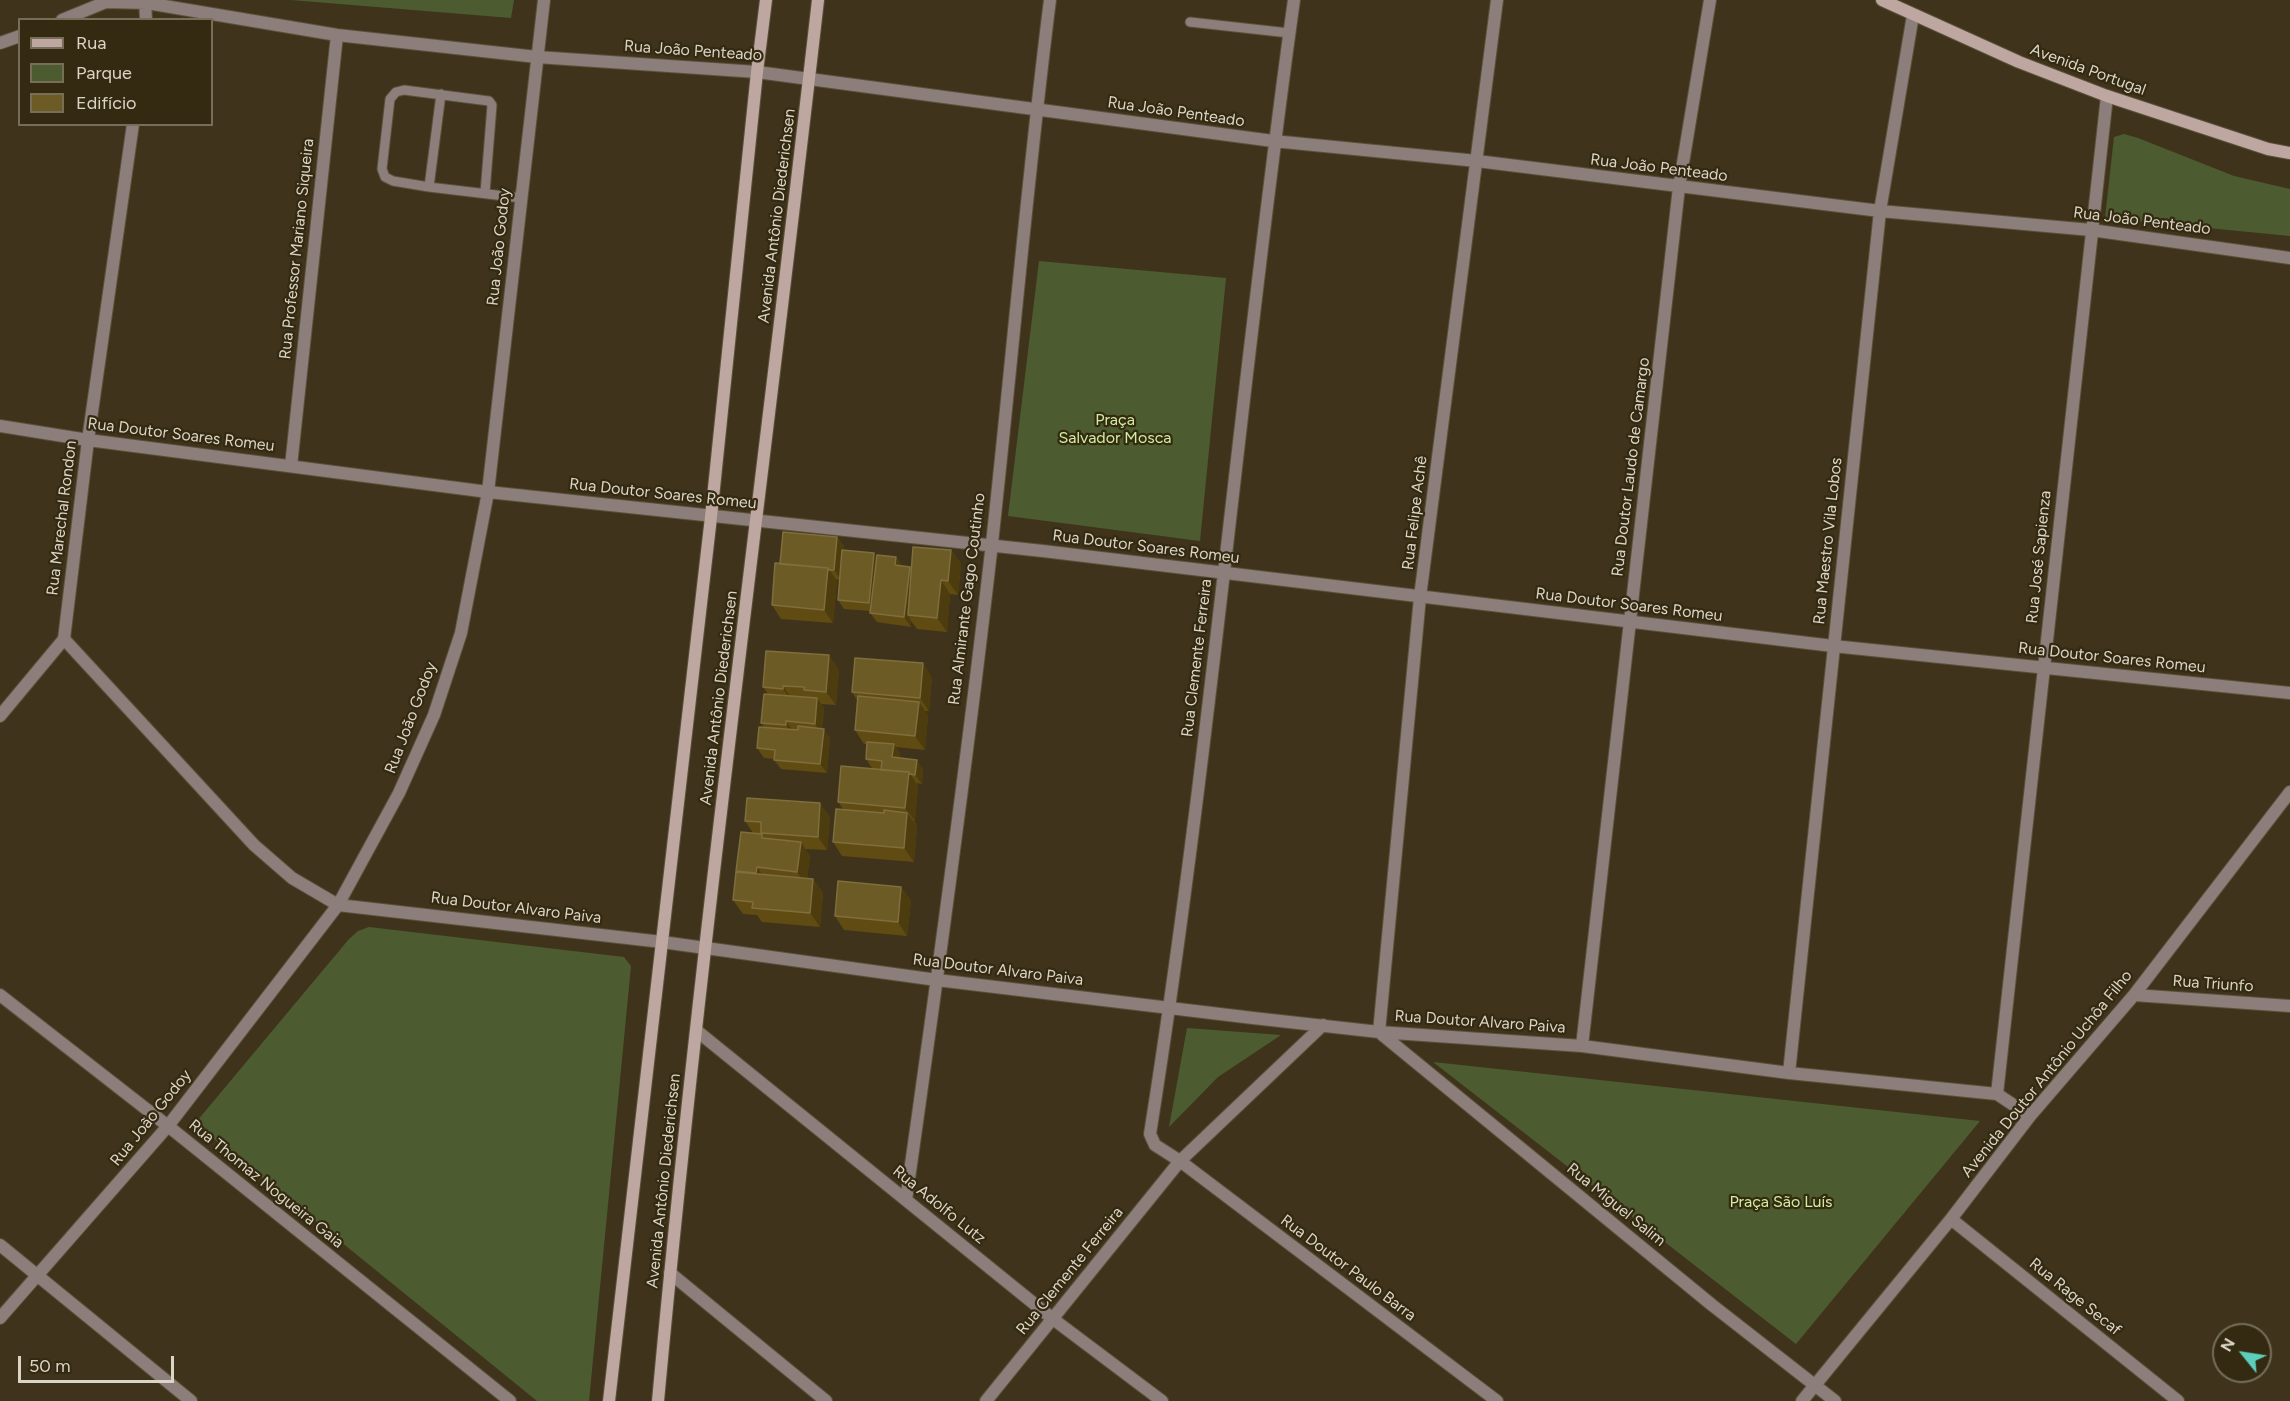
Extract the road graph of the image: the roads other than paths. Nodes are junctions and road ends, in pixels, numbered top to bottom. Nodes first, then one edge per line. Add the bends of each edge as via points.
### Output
1 (544, 0) edge
2 (766, 0) edge
3 (818, 0) edge
4 (1050, 0) edge
5 (1293, 0) edge
6 (1497, 0) edge
7 (1710, 0) edge
8 (1881, 0) edge
9 (146, 2) edge
10 (1913, 15) junction
11 (67, 18) edge
12 (146, 18) edge
13 (1190, 22) dead end
14 (1289, 33) junction
15 (337, 35) junction
16 (18, 37) edge
17 (0, 44) edge
18 (537, 57) junction
19 (757, 72) junction
20 (809, 78) junction
21 (441, 94) junction
22 (2107, 96) junction
23 (1036, 110) junction
24 (133, 126) edge
25 (1273, 141) junction
26 (2290, 153) edge
27 (1477, 160) junction
28 (429, 187) junction
29 (1679, 187) junction
30 (485, 193) junction
31 (521, 198) junction
32 (1880, 211) junction
33 (2091, 230) junction
34 (2290, 258) edge
35 (0, 426) edge
36 (88, 440) junction
37 (291, 466) junction
38 (488, 492) junction
39 (711, 517) junction
40 (758, 521) junction
41 (991, 545) junction
42 (1224, 573) junction
43 (1420, 597) junction
44 (1629, 622) junction
45 (64, 639) junction
46 (1833, 646) junction
47 (2044, 668) junction
48 (2290, 693) edge
49 (0, 716) edge
50 (2290, 792) edge
51 (338, 904) junction
52 (662, 942) junction
53 (705, 947) junction
54 (937, 980) junction
55 (0, 995) edge
56 (2134, 995) junction
57 (2290, 1006) edge
58 (1170, 1007) junction
59 (1323, 1025) junction
60 (697, 1031) junction
61 (1379, 1032) junction
62 (1582, 1046) junction
63 (1789, 1073) junction
64 (1996, 1094) junction
65 (2030, 1116) junction
66 (168, 1126) junction
67 (1180, 1161) junction
68 (906, 1200) junction
69 (1951, 1219) junction
70 (0, 1245) edge
71 (670, 1273) junction
72 (38, 1276) junction
73 (0, 1318) edge
74 (1053, 1319) junction
75 (1815, 1385) junction
76 (191, 1401) edge
77 (510, 1401) edge
78 (609, 1401) edge
79 (658, 1401) edge
80 (826, 1401) edge
81 (986, 1401) edge
82 (1162, 1401) edge
83 (1497, 1401) edge
84 (1802, 1401) edge
85 (1835, 1401) edge
86 (2178, 1401) edge

1 - 18 street, Rua João Godoy
2 - 19 main road, Avenida Antônio Diederichsen
3 - 20 main road, Avenida Antônio Diederichsen
4 - 23 street, Rua Almirante Gago Coutinho
5 - 14 street, Rua Clemente Ferreira
6 - 27 street, Rua Felipe Achê
7 - 29 street, Rua Doutor Laudo de Camargo
8 - 10 main road, Avenida Portugal
9 - 11 street, Rua João Penteado via 106,2
9 - 12 street
9 - 15 street, Rua João Penteado
10 - 22 main road, Avenida Portugal
10 - 32 street, Rua Maestro Vila Lobos
13 - 14 lane
14 - 25 street, Rua Clemente Ferreira
15 - 18 street, Rua João Penteado
15 - 37 street, Rua Professor Mariano Siqueira
16 - 17 street
18 - 19 street, Rua João Penteado
18 - 31 street, Rua João Godoy
19 - 20 street, Rua João Penteado
19 - 39 main road, Avenida Antônio Diederichsen
20 - 23 street, Rua João Penteado
20 - 40 main road, Avenida Antônio Diederichsen
21 - 28 lane
21 - 28 lane via 404,90 390,99 382,169 385,177
21 - 30 lane via 483,99 492,105
22 - 26 main road, Avenida Portugal
22 - 33 street, Rua José Sapienza
23 - 25 street, Rua João Penteado
23 - 41 street, Rua Almirante Gago Coutinho
24 - 36 street, Rua Marechal Rondon
25 - 27 street, Rua João Penteado
25 - 42 street, Rua Clemente Ferreira
27 - 29 street, Rua João Penteado
27 - 43 street, Rua Felipe Achê
28 - 30 lane
29 - 32 street, Rua João Penteado
29 - 44 street, Rua Doutor Laudo de Camargo
30 - 31 lane
31 - 38 street, Rua João Godoy
32 - 33 street, Rua João Penteado
32 - 46 street, Rua Maestro Vila Lobos
33 - 34 street, Rua João Penteado
33 - 47 street, Rua José Sapienza
35 - 36 street, Rua Doutor Soares Romeu
36 - 37 street, Rua Doutor Soares Romeu
36 - 45 street, Rua Marechal Rondon
37 - 38 street, Rua Doutor Soares Romeu
38 - 39 street, Rua Doutor Soares Romeu
38 - 51 street, Rua João Godoy via 461,633 434,715 399,793
39 - 40 street, Rua Doutor Soares Romeu
39 - 52 main road, Avenida Antônio Diederichsen
40 - 41 street, Rua Doutor Soares Romeu
40 - 53 main road, Avenida Antônio Diederichsen
41 - 42 street, Rua Doutor Soares Romeu
41 - 54 street, Rua Almirante Gago Coutinho
42 - 43 street, Rua Doutor Soares Romeu
42 - 58 street, Rua Clemente Ferreira
43 - 44 street, Rua Doutor Soares Romeu
43 - 61 street, Rua Felipe Achê
44 - 46 street, Rua Doutor Soares Romeu
44 - 62 street, Rua Doutor Laudo de Camargo
45 - 49 street
45 - 51 street, Rua Doutor Alvaro Paiva via 254,845 292,878
46 - 47 street, Rua Doutor Soares Romeu
46 - 63 street, Rua Maestro Vila Lobos
47 - 48 street, Rua Doutor Soares Romeu
47 - 64 street, Rua José Sapienza
50 - 56 street, Avenida Doutor Antônio Uchôa Filho
51 - 52 street, Rua Doutor Alvaro Paiva
51 - 66 street, Rua João Godoy
52 - 53 street, Rua Doutor Alvaro Paiva
52 - 78 main road, Avenida Antônio Diederichsen
53 - 54 street, Rua Doutor Alvaro Paiva
53 - 60 main road, Avenida Antônio Diederichsen
54 - 58 street, Rua Doutor Alvaro Paiva
54 - 68 street, Rua Almirante Gago Coutinho
55 - 66 street, Rua Thomaz Nogueira Gaia
56 - 57 street, Rua Triunfo
56 - 65 street, Avenida Doutor Antônio Uchôa Filho
58 - 59 street, Rua Doutor Alvaro Paiva
58 - 67 street, Rua Clemente Ferreira via 1150,1134 1155,1145
59 - 61 street, Rua Doutor Alvaro Paiva
59 - 67 street, Rua Clemente Ferreira
60 - 68 street, Rua Adolfo Lutz
60 - 71 main road, Avenida Antônio Diederichsen
61 - 62 street, Rua Doutor Alvaro Paiva
61 - 75 street, Rua Miguel Salim
62 - 63 street, Rua Doutor Alvaro Paiva
63 - 64 street, Rua Doutor Alvaro Paiva
64 - 65 street, Rua Doutor Alvaro Paiva
65 - 69 street, Avenida Doutor Antônio Uchôa Filho
66 - 72 street, Rua João Godoy
66 - 77 street, Rua Thomaz Nogueira Gaia
67 - 74 street, Rua Clemente Ferreira
67 - 83 street, Rua Doutor Paulo Barra
68 - 74 street, Rua Adolfo Lutz
69 - 75 street, Avenida Doutor Antônio Uchôa Filho
69 - 86 street, Rua Rage Secaf
70 - 72 street
71 - 79 main road, Avenida Antônio Diederichsen
71 - 80 street
72 - 73 street, Rua João Godoy
72 - 76 street
74 - 81 street, Rua Clemente Ferreira
74 - 82 street, Rua Adolfo Lutz
75 - 84 street, Avenida Doutor Antônio Uchôa Filho
75 - 85 street, Rua Miguel Salim

